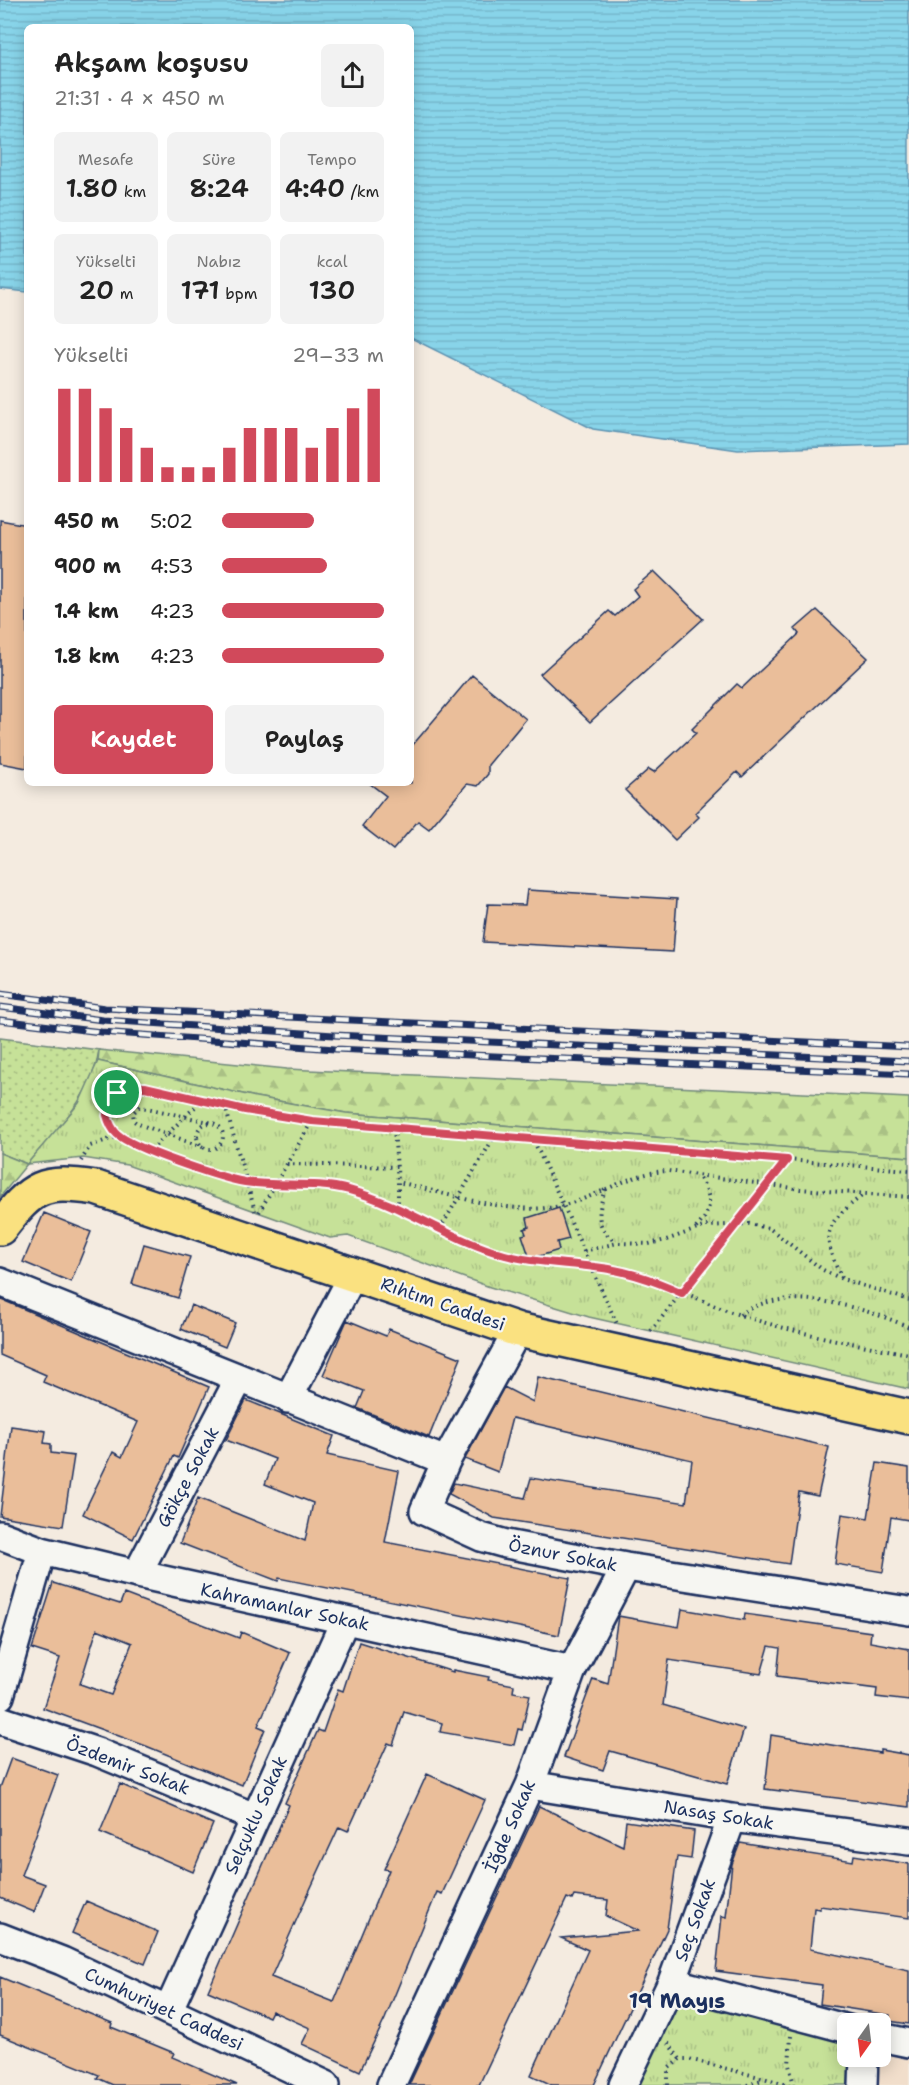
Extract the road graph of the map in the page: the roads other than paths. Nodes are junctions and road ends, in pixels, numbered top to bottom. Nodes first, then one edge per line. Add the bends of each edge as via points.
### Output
1 (0, 1211) edge
2 (0, 1228) edge
3 (354, 1273) junction
4 (0, 1282) edge
5 (518, 1330) junction
6 (239, 1379) junction
7 (288, 1399) junction
8 (909, 1401) edge
9 (909, 1418) edge
10 (446, 1461) junction
11 (0, 1535) edge
12 (42, 1551) junction
13 (626, 1567) junction
14 (137, 1574) junction
15 (909, 1611) edge
16 (345, 1620) junction
17 (572, 1670) junction
18 (0, 1696) edge
19 (0, 1720) edge
20 (530, 1785) junction
21 (254, 1817) junction
22 (732, 1818) junction
23 (909, 1841) edge
24 (0, 1937) edge
25 (672, 1982) junction
26 (168, 2011) junction
27 (837, 2026) edge
28 (891, 2039) edge
29 (909, 2043) edge
30 (864, 2067) edge
31 (326, 2085) edge
32 (391, 2085) edge
33 (623, 2085) edge
34 (863, 2085) edge

1 - 8 main road, Rıhtım Caddesi via 28,1180 40,1174 79,1168 525,1314
2 - 3 main road, Rıhtım Caddesi via 33,1191 73,1185 126,1196
3 - 5 main road, Rıhtım Caddesi
3 - 7 street
4 - 6 street
5 - 9 main road, Rıhtım Caddesi
5 - 10 street, Öznur Sokak
6 - 7 street
6 - 14 street, Gökçe Sokak
7 - 10 street
10 - 13 street, Öznur Sokak via 424,1511 506,1544
11 - 12 street, Kahramanlar Sokak
12 - 14 street, Kahramanlar Sokak
12 - 18 street
13 - 15 street, Öznur Sokak
13 - 17 street, İğde Sokak
14 - 16 street, Kahramanlar Sokak
16 - 17 street, Kahramanlar Sokak
16 - 21 street, Selçuklu Sokak
17 - 20 street, İğde Sokak
19 - 21 street, Özdemir Sokak via 97,1752
20 - 22 street, Nasaş Sokak
20 - 32 street, İğde Sokak
21 - 26 street, Selçuklu Sokak
22 - 23 street, Nasaş Sokak
22 - 25 street, Seç Sokak
24 - 26 street, Cumhuriyet Caddesi via 62,1961
25 - 27 street
25 - 33 street, Seç Sokak
26 - 31 street, Cumhuriyet Caddesi
28 - 29 street
30 - 34 street

